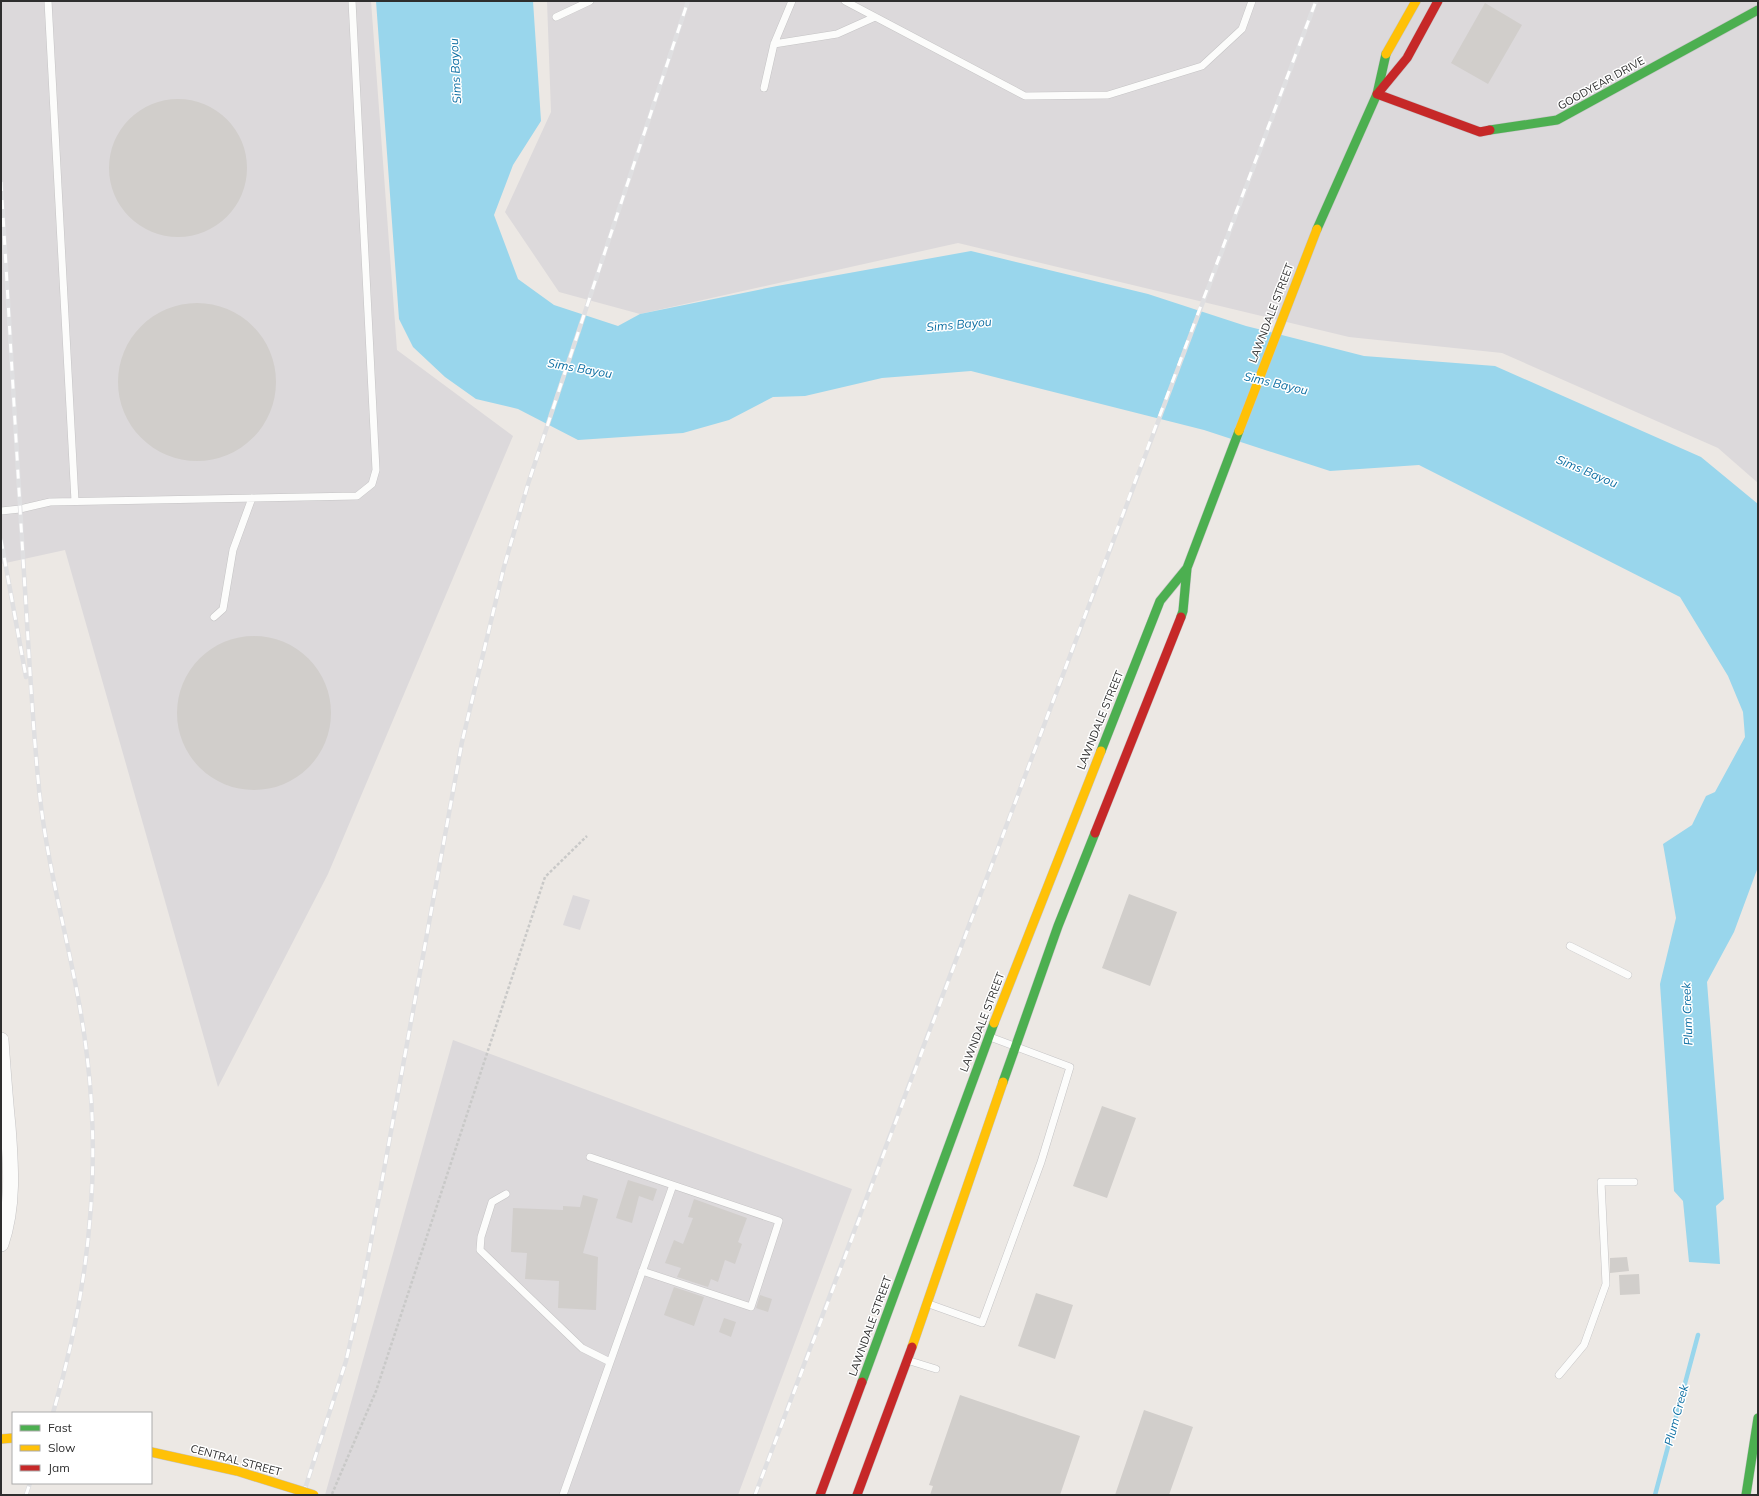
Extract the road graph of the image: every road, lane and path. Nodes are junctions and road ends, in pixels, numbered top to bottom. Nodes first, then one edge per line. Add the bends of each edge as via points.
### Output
1 (48, 1) edge
2 (352, 1) edge
3 (590, 1) edge
4 (792, 1) edge
5 (845, 1) edge
6 (1252, 1) edge
7 (1416, 1) edge
8 (1438, 1) edge
9 (1758, 10) edge
10 (556, 16) dead end
11 (875, 17) junction
12 (774, 44) junction
13 (764, 88) dead end
14 (1377, 94) junction
15 (252, 498) junction
16 (75, 501) junction
17 (1, 511) edge
18 (1187, 568) junction
19 (214, 617) dead end
20 (586, 836) dead end
21 (1570, 946) dead end
22 (1628, 975) dead end
23 (989, 1036) junction
24 (1, 1040) edge
25 (1015, 1046) junction
26 (590, 1157) dead end
27 (1634, 1182) dead end
28 (673, 1185) junction
29 (506, 1194) dead end
30 (1, 1244) edge
31 (642, 1271) junction
32 (927, 1303) junction
33 (908, 1360) junction
34 (610, 1362) junction
35 (936, 1369) dead end
36 (1559, 1375) dead end
37 (1758, 1418) edge
38 (1, 1438) edge
39 (12, 1438) edge
40 (152, 1452) edge
41 (314, 1495) edge
42 (332, 1495) edge
43 (562, 1495) edge
44 (820, 1495) edge
45 (858, 1495) edge
46 (1746, 1495) edge

1 - 16 lane
2 - 15 lane via 376,470 372,484 358,496
3 - 10 lane
4 - 12 lane
5 - 11 lane
6 - 11 lane via 1242,29 1202,66 1108,95 1025,96
7 - 14 main road, LAWNDALE STREET via 1387,50
8 - 14 main road, LAWNDALE STREET via 1407,58
9 - 14 main road, GOODYEAR DRIVE via 1558,120 1480,132
11 - 12 lane via 837,34
12 - 13 lane
14 - 18 main road, LAWNDALE STREET via 1310,244
15 - 16 lane
15 - 19 lane via 233,550 223,609
16 - 17 lane via 50,502
18 - 23 main road, LAWNDALE STREET via 1160,601
18 - 25 main road, LAWNDALE STREET via 1183,611 1058,926
20 - 42 path via 545,877 376,1391
21 - 22 lane
23 - 25 lane
23 - 44 main road, LAWNDALE STREET
24 - 30 street via 11,1199
25 - 32 main road, LAWNDALE STREET
25 - 32 lane via 1070,1067 1041,1162 982,1323
26 - 28 lane
27 - 36 lane via 1601,1182 1606,1284 1584,1345
28 - 31 lane
28 - 31 lane via 780,1221 751,1307
29 - 34 lane via 492,1202 480,1237 480,1250 582,1348
31 - 34 lane
32 - 33 main road, LAWNDALE STREET
33 - 35 lane
33 - 45 main road, LAWNDALE STREET
34 - 43 lane
37 - 46 main road
38 - 39 main road
40 - 41 main road, CENTRAL STREET, bridge via 237,1471

